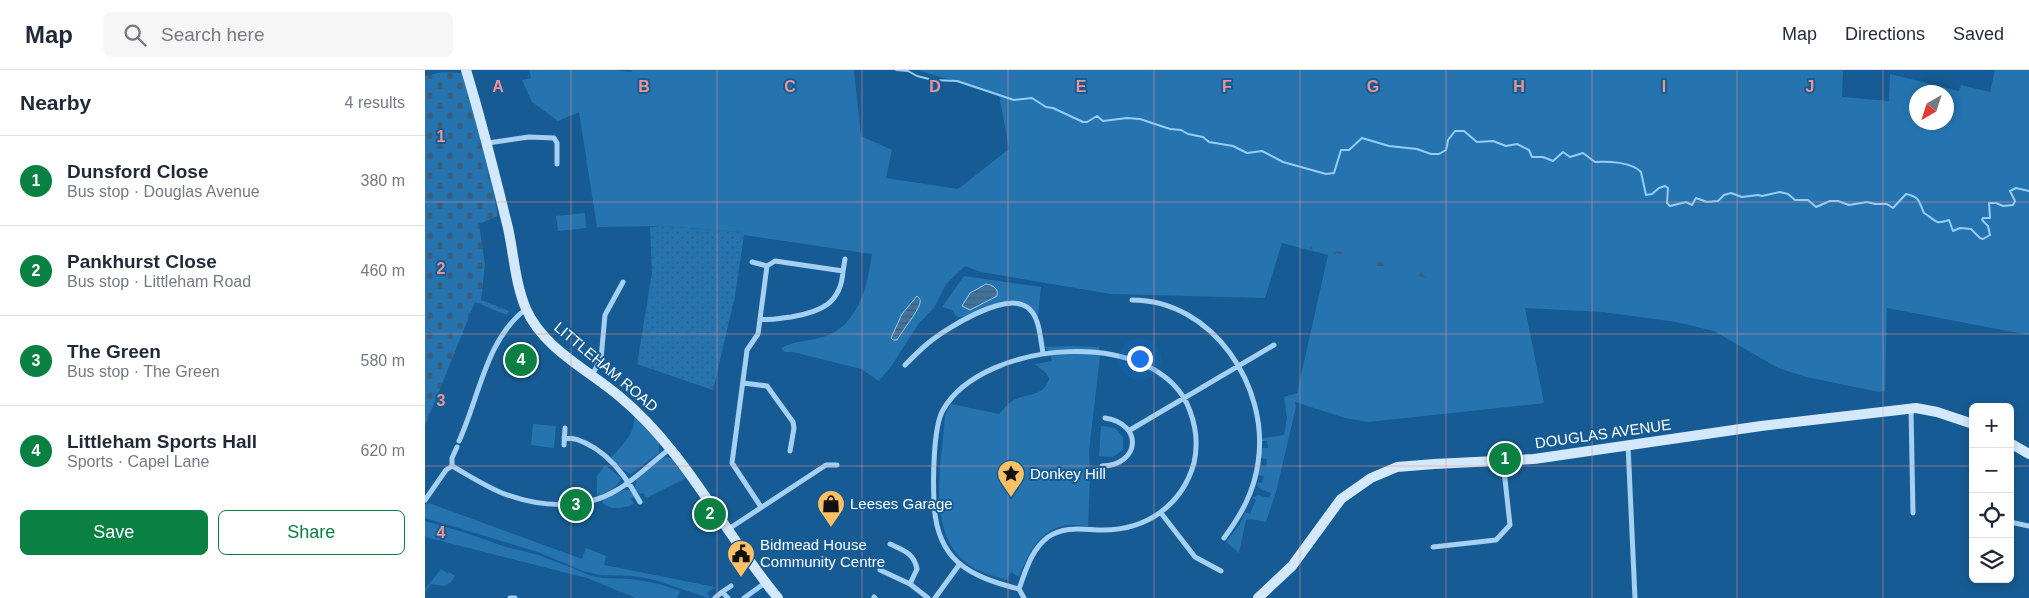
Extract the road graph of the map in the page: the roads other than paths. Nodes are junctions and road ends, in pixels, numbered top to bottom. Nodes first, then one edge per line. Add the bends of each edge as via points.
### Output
1 (466, 70) edge
2 (488, 143) junction
3 (557, 164) dead end
4 (845, 259) dead end
5 (752, 262) dead end
6 (767, 266) junction
7 (843, 271) junction
8 (623, 282) dead end
9 (1133, 300) dead end
10 (526, 308) junction
11 (760, 319) junction
12 (1274, 345) dead end
13 (1043, 353) junction
14 (905, 365) dead end
15 (1239, 366) junction
16 (591, 375) junction
17 (743, 383) junction
18 (1185, 398) junction
19 (1911, 409) junction
20 (1105, 418) dead end
21 (1969, 423) edge
22 (565, 428) dead end
23 (1130, 430) junction
24 (564, 437) junction
25 (1628, 444) junction
26 (564, 445) dead end
27 (2014, 445) edge
28 (671, 448) junction
29 (790, 451) dead end
30 (2029, 454) edge
31 (1503, 461) junction
32 (837, 465) dead end
33 (452, 466) junction
34 (1102, 466) dead end
35 (629, 481) junction
36 (425, 500) edge
37 (640, 502) dead end
38 (761, 507) junction
39 (1161, 513) junction
40 (1913, 513) dead end
41 (2014, 523) edge
42 (2029, 526) edge
43 (727, 530) junction
44 (1224, 538) dead end
45 (890, 544) dead end
46 (1433, 547) dead end
47 (959, 565) junction
48 (880, 570) dead end
49 (1221, 571) dead end
50 (765, 583) junction
51 (910, 584) junction
52 (731, 586) dead end
53 (1019, 589) junction
54 (723, 592) junction
55 (510, 598) edge
56 (515, 598) edge
57 (715, 598) edge
58 (729, 598) edge
59 (745, 598) edge
60 (778, 598) edge
61 (928, 598) edge
62 (935, 598) edge
63 (1024, 598) edge
64 (1259, 598) edge
65 (1635, 598) edge

1 - 2 street, LITTLEHAM ROAD
2 - 3 street via 529,137 553,138 557,143
2 - 10 street, LITTLEHAM ROAD
4 - 7 street
5 - 6 street
6 - 7 street via 775,261
6 - 11 street
7 - 11 street via 841,286 833,300 822,309 810,314
8 - 16 street via 605,315 601,359
9 - 15 street via 1161,302 1188,314 1216,337
10 - 16 street, LITTLEHAM ROAD via 539,330
10 - 33 street via 514,317 495,348 452,458
11 - 17 street via 757,337 747,350
12 - 15 street
13 - 14 street via 1035,316 1023,304 1006,303 957,323
13 - 18 street via 1077,351 1123,356 1157,370
13 - 47 street via 1004,364 979,376 958,391 941,412 936,438 935,518 942,542
15 - 18 street
15 - 44 street via 1251,390 1257,413 1259,461 1252,490
16 - 28 street, LITTLEHAM ROAD via 626,402
17 - 29 street via 767,386 793,422
17 - 38 street via 732,463
18 - 23 street
18 - 39 street via 1195,426 1196,453 1184,487
19 - 21 street, DOUGLAS AVENUE via 1937,412
19 - 25 street, DOUGLAS AVENUE
19 - 40 street
20 - 23 street via 1121,422
22 - 24 street
23 - 34 street via 1132,445 1127,457 1119,463
24 - 26 street
24 - 35 street via 577,438 597,448
25 - 31 street, DOUGLAS AVENUE
25 - 65 street
27 - 30 street
28 - 35 street
28 - 43 street, LITTLEHAM ROAD
31 - 46 street via 1510,525 1496,540
31 - 64 street, DOUGLAS AVENUE via 1412,465 1390,469 1371,478 1341,499 1292,566
32 - 38 street via 826,464
33 - 35 street via 501,493 548,504 598,500
33 - 36 street
35 - 37 street
38 - 43 street
39 - 49 street via 1195,557
39 - 53 street via 1129,527 1114,530 1075,528 1049,537 1032,555
41 - 42 street
43 - 50 street, LITTLEHAM ROAD
45 - 51 street via 912,556 917,568
47 - 53 street
47 - 62 street
48 - 51 street
50 - 59 street
50 - 60 street, LITTLEHAM ROAD
51 - 61 street
52 - 54 street
53 - 63 street
54 - 57 street
54 - 58 street
55 - 56 street

